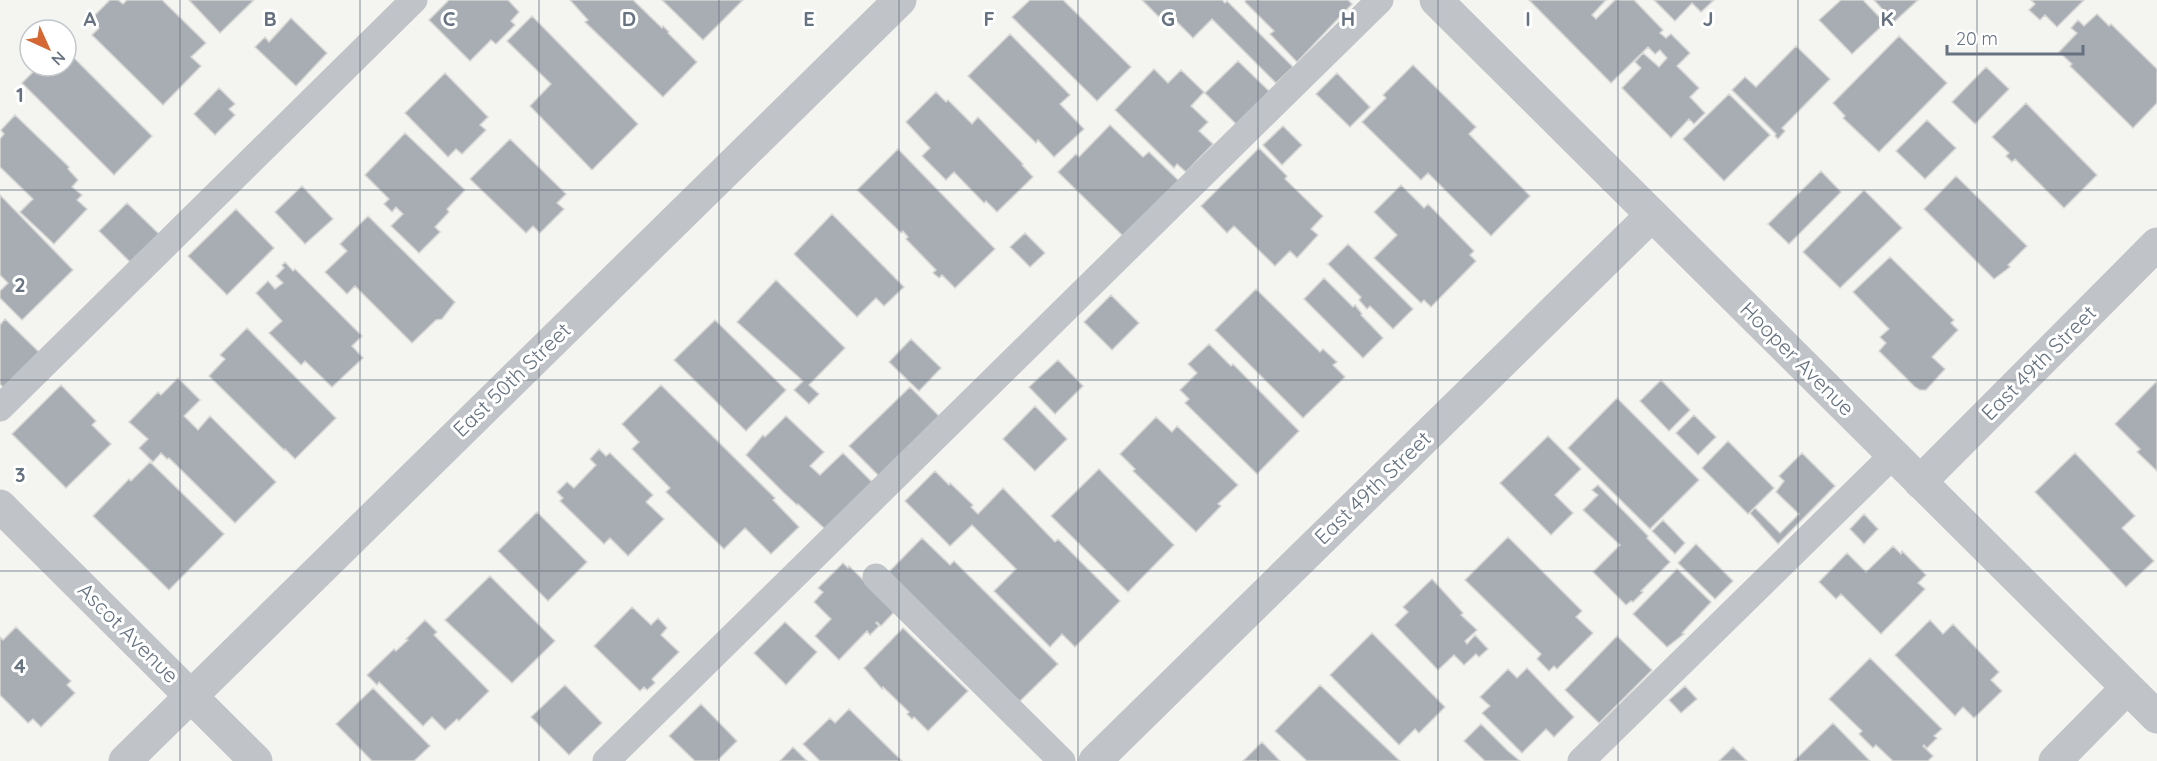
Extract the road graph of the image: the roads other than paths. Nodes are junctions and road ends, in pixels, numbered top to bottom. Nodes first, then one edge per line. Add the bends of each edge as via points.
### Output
1 (414, 0) edge
2 (900, 0) edge
3 (1380, 0) edge
4 (1437, 0) edge
5 (1652, 214) junction
6 (2157, 244) edge
7 (0, 408) edge
8 (1893, 455) junction
9 (1920, 482) junction
10 (0, 506) edge
11 (876, 577) dead end
12 (2127, 688) junction
13 (190, 695) junction
14 (2157, 717) edge
15 (124, 761) edge
16 (256, 761) edge
17 (606, 761) edge
18 (1062, 761) edge
19 (1095, 761) edge
20 (1581, 761) edge
21 (2055, 761) edge

1 - 7 lane
2 - 13 street, East 50th Street
3 - 17 lane
4 - 5 street, Hooper Avenue
5 - 8 street, Hooper Avenue
5 - 19 street, East 49th Street
6 - 9 street, East 49th Street
8 - 9 street, Hooper Avenue
8 - 20 lane
9 - 12 street, Hooper Avenue
10 - 13 street, Ascot Avenue
11 - 18 lane
12 - 14 street, Hooper Avenue
12 - 21 street
13 - 15 street, East 50th Street
13 - 16 street, Ascot Avenue

